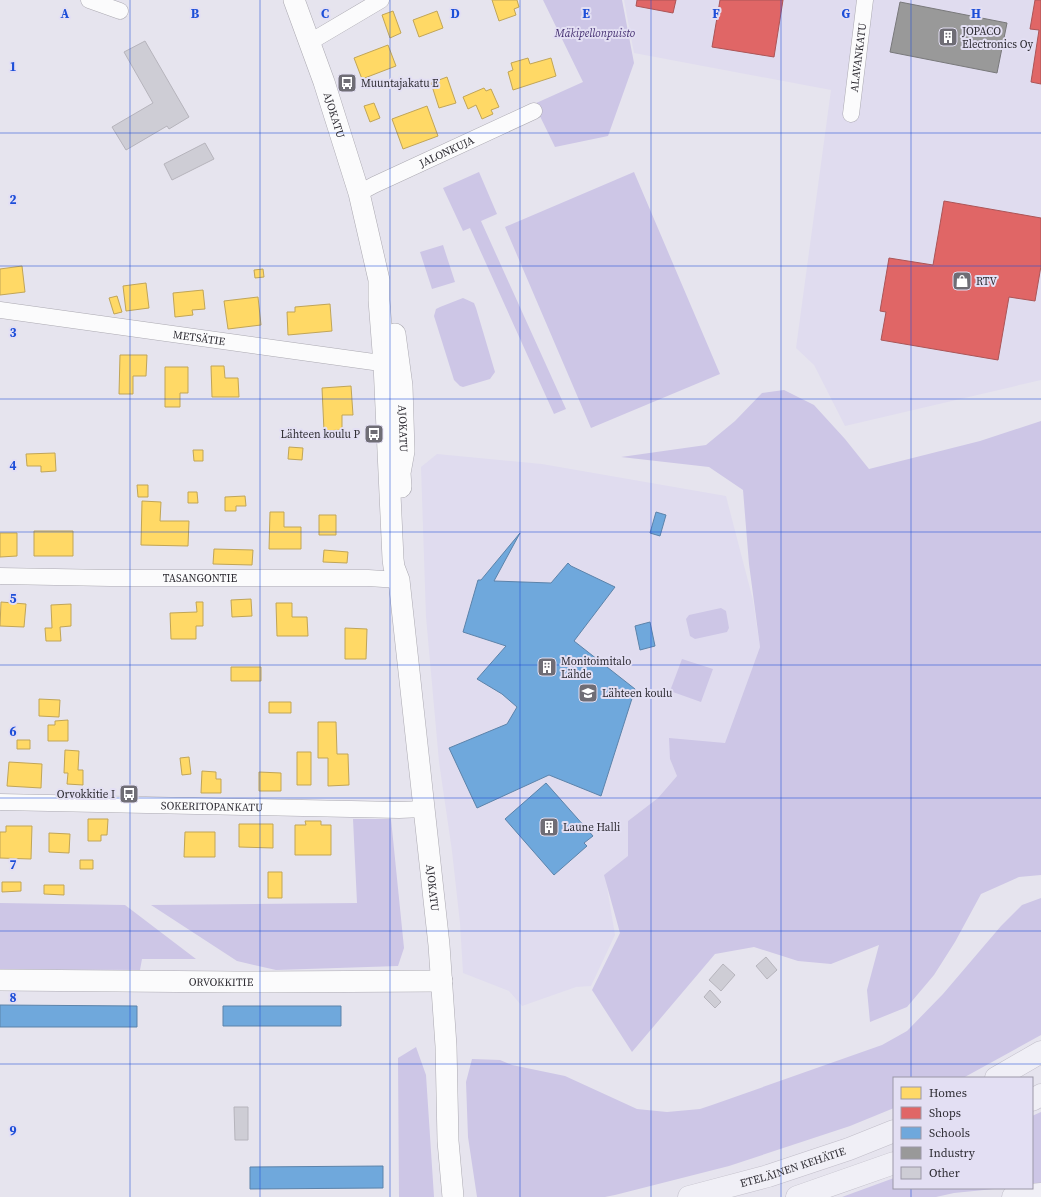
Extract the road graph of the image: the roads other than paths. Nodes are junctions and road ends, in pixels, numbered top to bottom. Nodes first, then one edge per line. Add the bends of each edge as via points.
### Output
1 (89, 0) edge
2 (294, 0) edge
3 (381, 0) edge
4 (865, 0) edge
5 (120, 11) dead end
6 (310, 42) junction
7 (534, 111) dead end
8 (851, 114) dead end
9 (359, 193) junction
10 (0, 310) edge
11 (391, 364) junction
12 (0, 576) edge
13 (399, 580) junction
14 (0, 802) edge
15 (424, 809) junction
16 (0, 980) edge
17 (442, 981) junction
18 (1041, 1052) edge
19 (1041, 1063) edge
20 (998, 1077) edge
21 (1012, 1077) edge
22 (893, 1131) edge
23 (893, 1163) edge
24 (1041, 1194) edge
25 (454, 1197) edge
26 (689, 1197) edge
27 (797, 1197) edge
28 (1013, 1197) edge

1 - 5 street
2 - 6 street, AJOKATU
3 - 6 street
4 - 8 street, ALAVANKATU
6 - 9 street, AJOKATU
7 - 9 street, JALONKUJA
9 - 11 street, AJOKATU via 379,280 379,300
10 - 11 street, METSÄTIE
11 - 13 street, AJOKATU via 402,386 403,412 404,451 400,472 404,568
12 - 13 street, TASANGONTIE
13 - 15 street, AJOKATU
14 - 15 street, SOKERITOPANKATU
15 - 17 street, AJOKATU
16 - 17 street, ORVOKKITIE
17 - 25 street, AJOKATU via 447,1111
18 - 20 highway
19 - 21 highway
22 - 26 highway, ETELÄINEN KEHÄTIE via 768,1176
23 - 27 highway
24 - 28 highway

